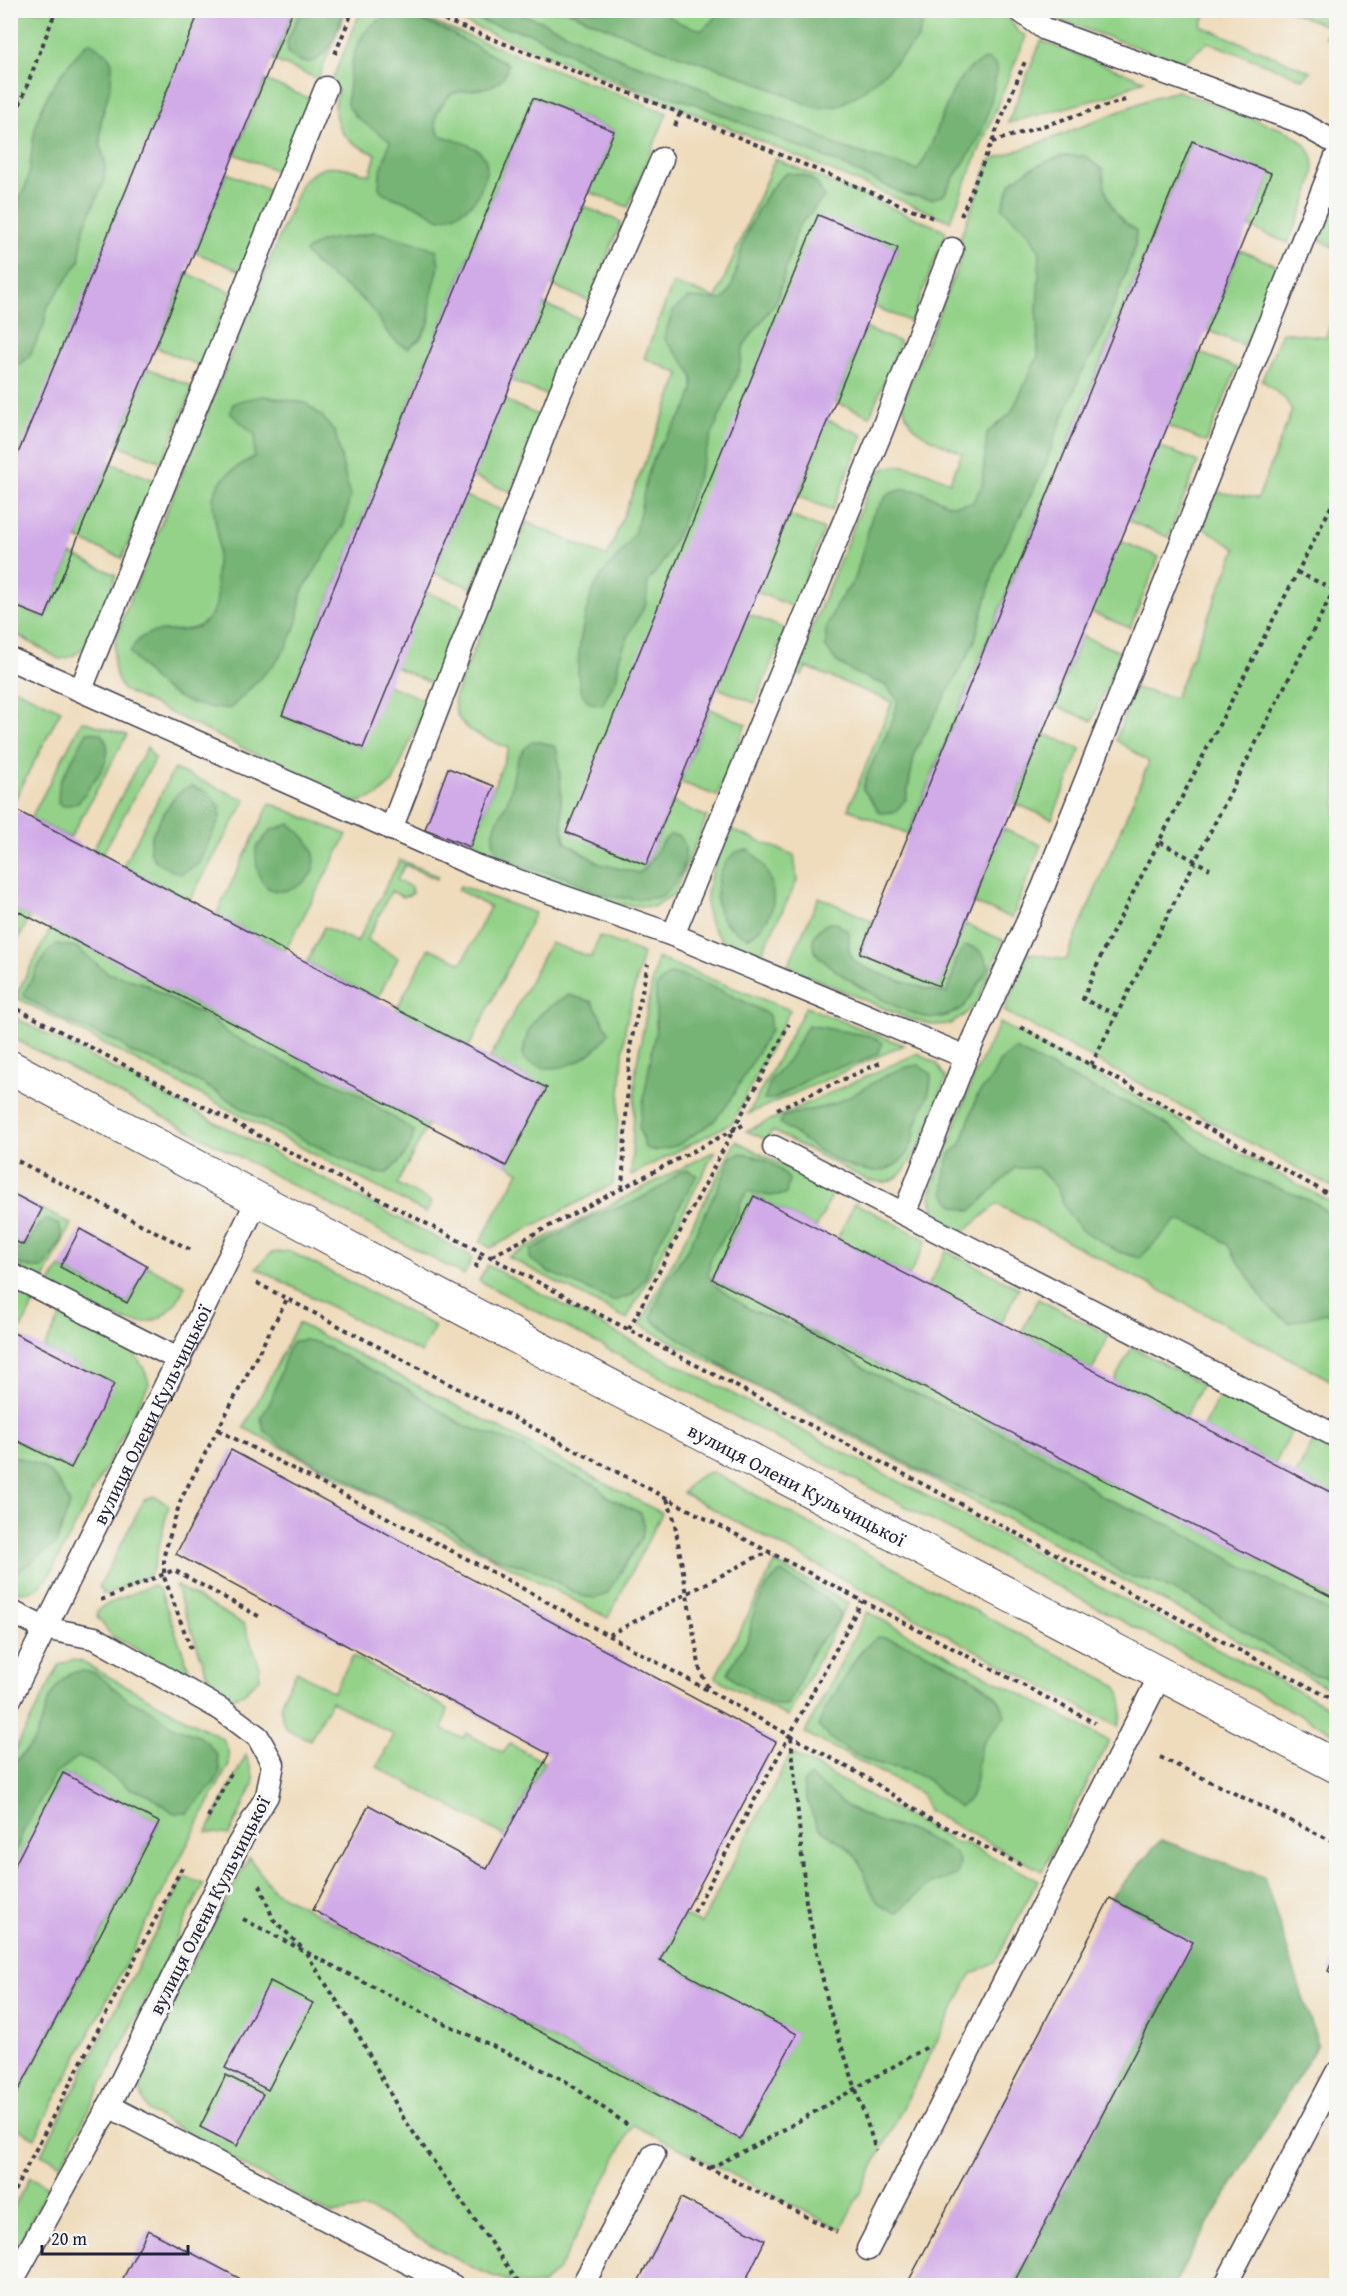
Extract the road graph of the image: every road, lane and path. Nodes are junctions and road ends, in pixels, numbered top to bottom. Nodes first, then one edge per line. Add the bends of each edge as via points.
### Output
1 (56, 10) edge
2 (353, 10) edge
3 (419, 10) edge
4 (1019, 10) edge
5 (1045, 29) junction
6 (1172, 76) junction
7 (326, 88) joint
8 (10, 130) edge
9 (991, 142) junction
10 (1336, 143) edge
11 (1336, 157) edge
12 (662, 159) dead end
13 (954, 238) junction
14 (1336, 497) edge
15 (1297, 572) junction
16 (1336, 589) edge
17 (10, 658) edge
18 (81, 689) junction
19 (391, 829) junction
20 (1160, 842) junction
21 (1196, 862) junction
22 (1210, 869) dead end
23 (664, 932) junction
24 (806, 989) junction
25 (10, 1005) edge
26 (988, 1009) junction
27 (1117, 1015) junction
28 (929, 1041) junction
29 (966, 1057) junction
30 (1091, 1065) junction
31 (10, 1068) edge
32 (767, 1113) dead end
33 (747, 1123) dead end
34 (736, 1128) junction
35 (774, 1147) dead end
36 (10, 1157) edge
37 (622, 1190) junction
38 (1336, 1198) edge
39 (258, 1199) junction
40 (904, 1214) junction
41 (491, 1257) junction
42 (225, 1267) junction
43 (10, 1274) edge
44 (287, 1299) junction
45 (629, 1329) junction
46 (180, 1360) junction
47 (218, 1430) junction
48 (1336, 1436) edge
49 (666, 1498) junction
50 (772, 1553) junction
51 (164, 1572) junction
52 (687, 1594) junction
53 (862, 1601) junction
54 (10, 1611) edge
55 (262, 1618) dead end
56 (44, 1628) junction
57 (609, 1635) junction
58 (191, 1650) dead end
59 (1161, 1674) junction
60 (710, 1692) junction
61 (10, 1699) edge
62 (1336, 1701) edge
63 (222, 1710) junction
64 (790, 1736) junction
65 (1126, 1740) junction
66 (1336, 1766) edge
67 (207, 1819) dead end
68 (1336, 1843) edge
69 (238, 1845) junction
70 (187, 1858) dead end
71 (1054, 1881) junction
72 (210, 1901) junction
73 (694, 1912) dead end
74 (303, 1950) junction
75 (982, 2025) junction
76 (1336, 2074) edge
77 (856, 2087) junction
78 (109, 2106) junction
79 (656, 2149) junction
80 (710, 2168) junction
81 (10, 2199) edge
82 (891, 2206) junction
83 (868, 2249) joint
84 (10, 2285) edge
85 (453, 2286) edge
86 (521, 2286) edge
87 (582, 2286) edge
88 (1225, 2286) edge

1 - 8 path
2 - 7 path via 324,80
3 - 13 path via 680,113
4 - 5 lane
5 - 6 lane
5 - 9 path via 1034,41
6 - 9 path via 1131,98
6 - 10 lane via 1295,120
7 - 18 lane
9 - 13 path
11 - 26 lane via 1047,879
12 - 19 lane via 560,393
13 - 23 lane via 877,441
14 - 15 path
15 - 16 path
15 - 20 path
16 - 21 path
17 - 18 lane
18 - 19 lane
19 - 23 lane via 478,867
20 - 21 path
20 - 27 path via 1103,951 1083,999
21 - 22 path
21 - 27 path
23 - 24 lane
23 - 37 path via 630,1047
24 - 28 lane
24 - 34 path
25 - 41 path
26 - 29 lane
26 - 30 path
27 - 30 path
28 - 29 lane
28 - 32 path
29 - 40 lane
30 - 38 path
31 - 39 street, вулиця Олени Кульчицької
33 - 34 path
34 - 37 path
34 - 45 path
35 - 40 lane
36 - 42 path
37 - 41 path
39 - 42 lane, вулиця Олени Кульчицької
39 - 59 street, вулиця Олени Кульчицької
40 - 48 lane
41 - 45 path
42 - 44 path
42 - 46 lane, вулиця Олени Кульчицької
43 - 46 lane
44 - 47 path
44 - 49 path
45 - 62 path
46 - 56 lane, вулиця Олени Кульчицької
47 - 51 path via 181,1499 164,1556
47 - 57 path
49 - 50 path
49 - 52 path via 674,1519
50 - 52 path via 758,1556
50 - 53 path
51 - 55 path via 174,1570
51 - 56 path
51 - 58 path
52 - 57 path
52 - 60 path via 700,1670
53 - 64 path
53 - 65 path
54 - 56 lane
56 - 61 lane, вулиця Олени Кульчицької
56 - 63 lane, вулиця Олени Кульчицької via 94,1638
57 - 60 path
59 - 65 lane
59 - 66 street, вулиця Олени Кульчицької
60 - 64 path
63 - 67 path via 238,1748 236,1764
63 - 69 lane, вулиця Олени Кульчицької via 258,1737 273,1764 267,1796
64 - 71 path via 869,1779 926,1817
64 - 73 path
64 - 77 path via 806,1902 829,2008
65 - 68 path
65 - 71 lane
69 - 72 lane, вулиця Олени Кульчицької
69 - 74 path via 262,1888 273,1919
70 - 81 path
71 - 75 lane
72 - 74 path
72 - 78 lane, вулиця Олени Кульчицької
74 - 79 path via 564,2080
74 - 86 path via 358,2034 404,2119
75 - 77 path via 934,2043
75 - 82 lane
76 - 88 lane
77 - 80 path
77 - 82 path
78 - 84 lane, вулиця Олени Кульчицької
78 - 85 lane
79 - 80 path
79 - 87 lane
80 - 83 path
82 - 83 lane

